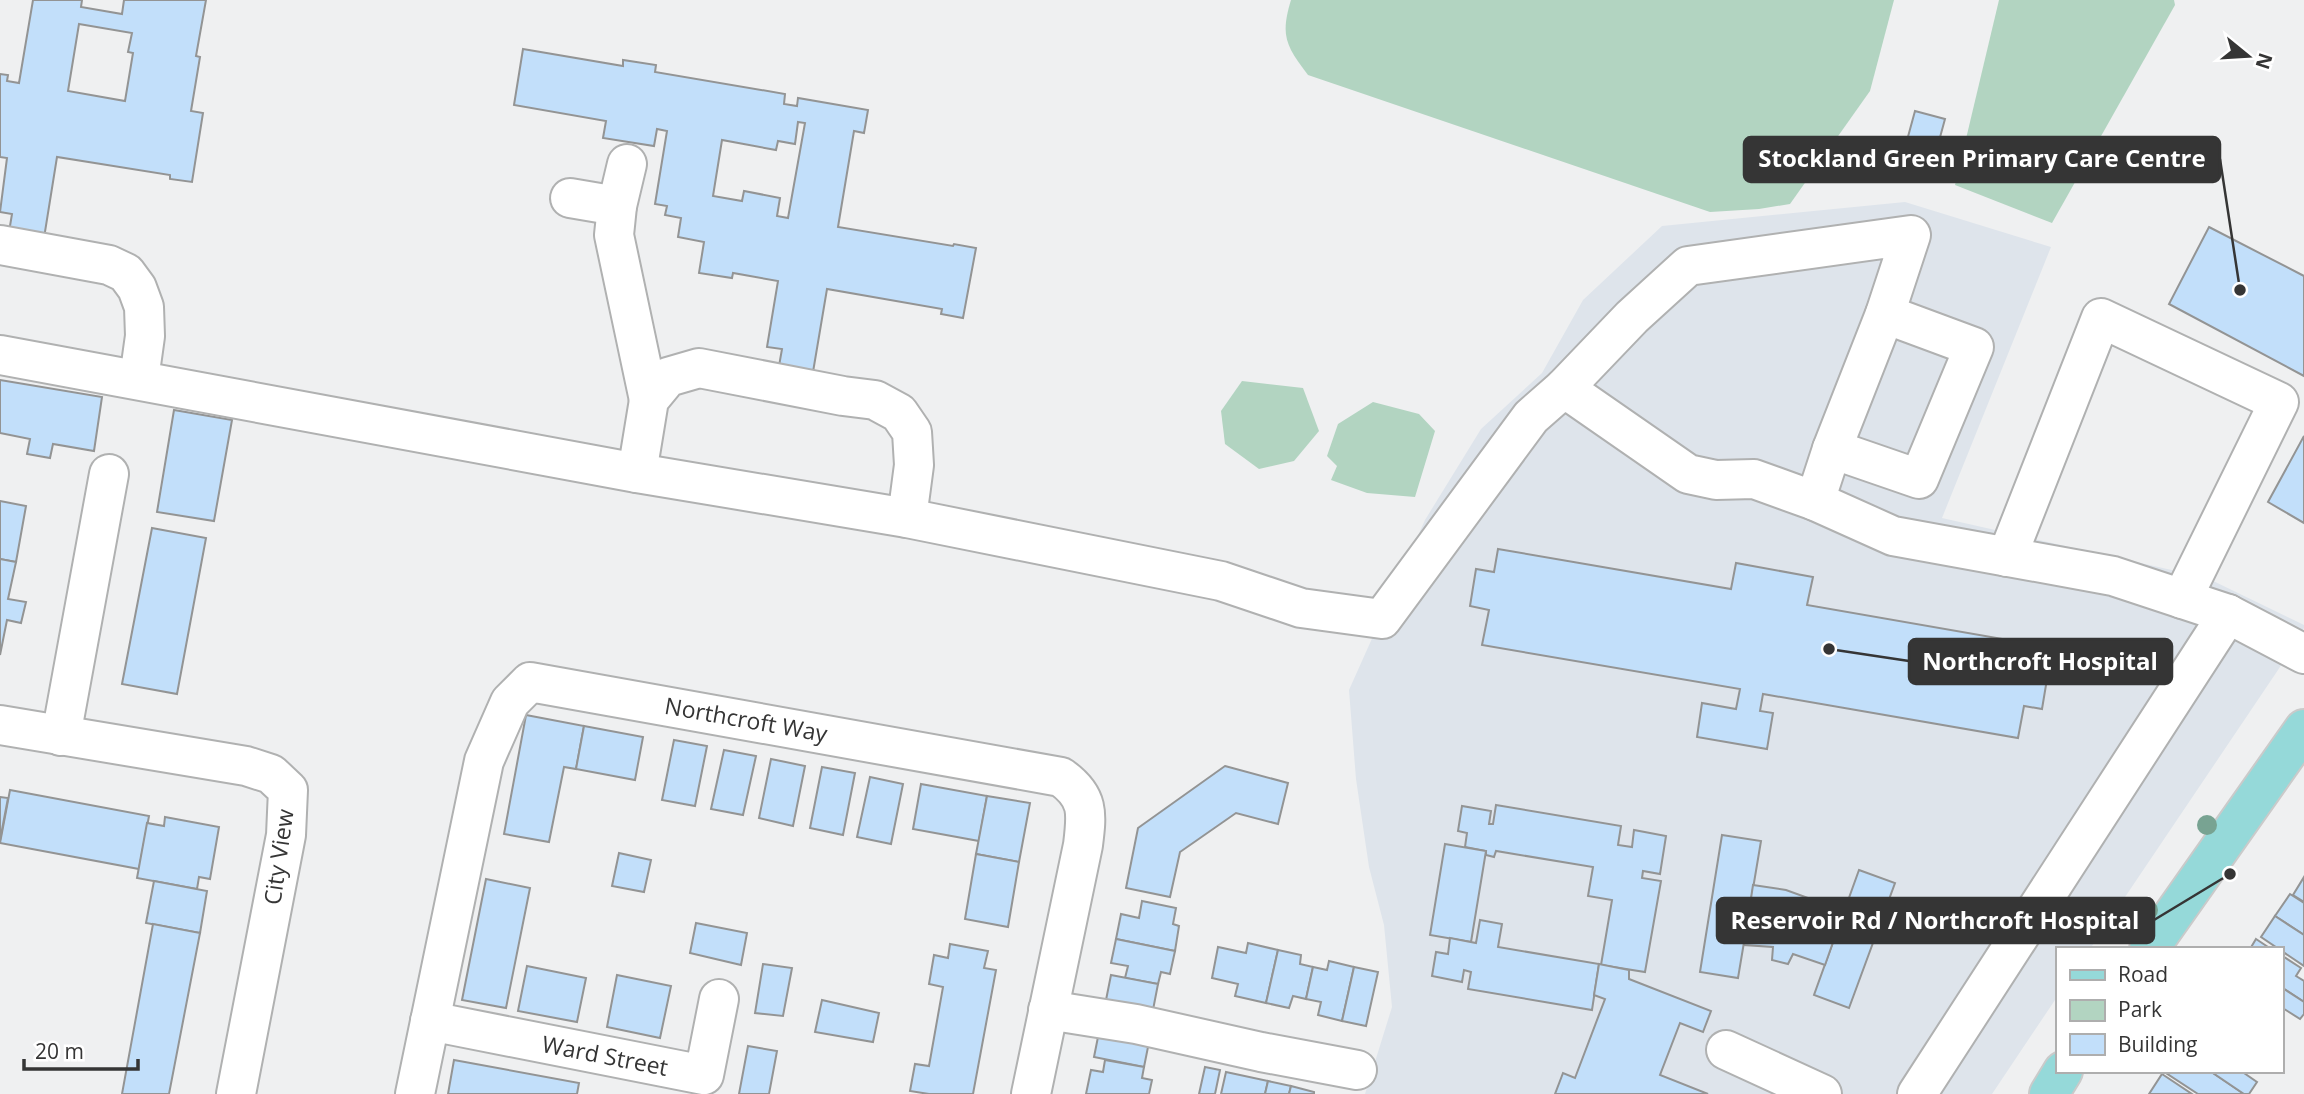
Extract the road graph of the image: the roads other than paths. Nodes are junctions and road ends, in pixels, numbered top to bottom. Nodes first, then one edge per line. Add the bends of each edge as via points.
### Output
1 (627, 164) dead end
2 (570, 198) dead end
3 (617, 206) junction
4 (0, 245) edge
5 (1885, 314) junction
6 (0, 355) edge
7 (139, 379) junction
8 (1564, 388) junction
9 (649, 400) junction
10 (1832, 449) junction
11 (637, 472) junction
12 (108, 474) dead end
13 (1815, 500) junction
14 (907, 517) junction
15 (2007, 557) junction
16 (2182, 598) junction
17 (2228, 614) junction
18 (2304, 654) edge
19 (0, 725) edge
20 (2304, 729) edge
21 (61, 736) junction
22 (2150, 947) edge
23 (719, 999) dead end
24 (1048, 1010) junction
25 (430, 1021) junction
26 (1726, 1050) dead end
27 (1357, 1070) dead end
28 (2062, 1073) edge
29 (236, 1094) edge
30 (415, 1094) edge
31 (1031, 1094) edge
32 (1822, 1094) edge
33 (1917, 1094) edge
34 (2049, 1094) edge

1 - 3 street
2 - 3 street
3 - 9 street via 614,235
4 - 7 street via 109,265 126,273 144,307
5 - 8 street via 1911,235 1688,266
5 - 10 street
5 - 10 street via 1973,347 1919,480
6 - 7 street
7 - 11 street
8 - 13 street via 1688,474 1716,480 1754,479
8 - 14 street via 1531,417 1382,619 1301,608 1221,581
9 - 11 street
9 - 14 street via 668,377 699,368 875,400 899,412 912,432 914,465
10 - 13 street
11 - 14 street
12 - 21 street
13 - 15 street via 1893,536
15 - 16 street via 2113,576
15 - 16 street via 2101,318 2279,402
16 - 17 street
17 - 18 street
17 - 33 street
19 - 21 street, City View
20 - 22 main road
21 - 29 street, City View via 246,766 271,774 288,790 286,835
23 - 25 street, Ward Street via 704,1075
24 - 25 street, Northcroft Way via 1087,817 1083,799 1061,777 530,682 510,702 484,761
24 - 27 street
24 - 31 street, Northcroft Way
25 - 30 street, Northcroft Way
26 - 32 street
28 - 34 main road

